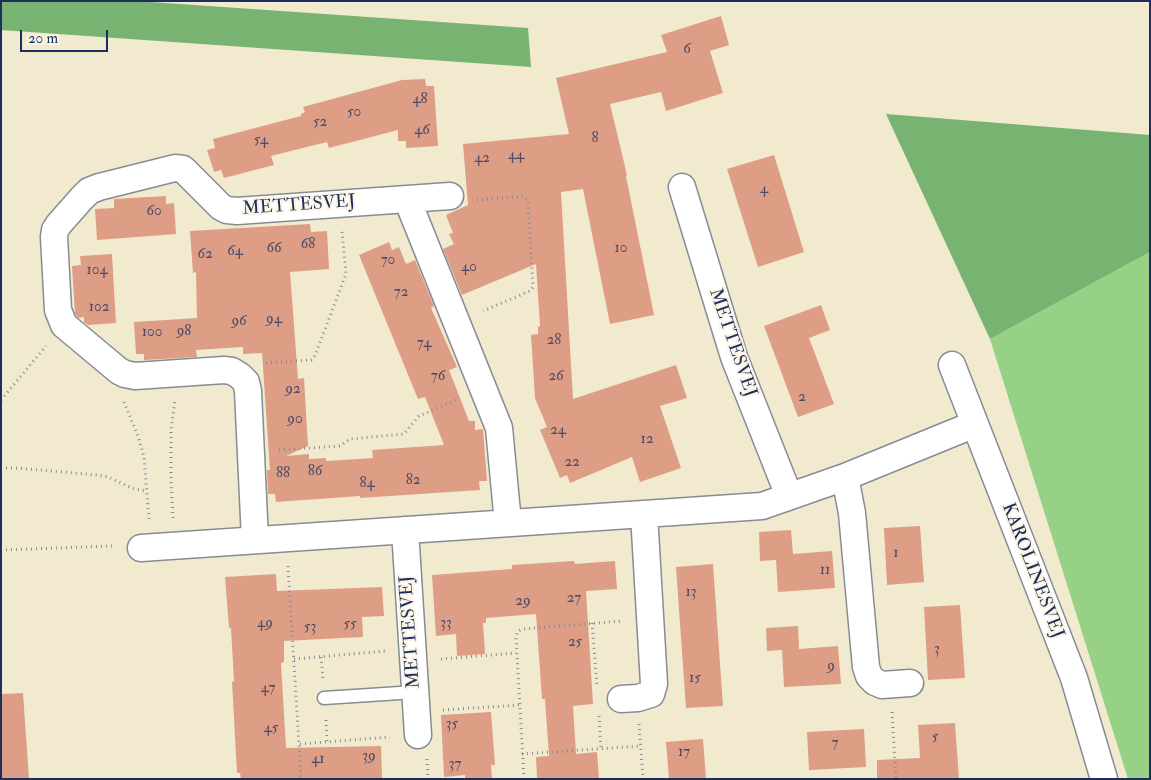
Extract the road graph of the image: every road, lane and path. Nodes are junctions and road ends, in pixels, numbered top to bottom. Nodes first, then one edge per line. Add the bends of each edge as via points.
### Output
1 (682, 187) dead end
2 (450, 196) joint
3 (407, 199) junction
4 (340, 204) junction
5 (457, 322) junction
6 (64, 325) junction
7 (952, 365) dead end
8 (175, 373) junction
9 (125, 374) junction
10 (240, 376) junction
11 (484, 388) junction
12 (1, 400) edge
13 (975, 424) junction
14 (251, 452) junction
15 (1, 468) edge
16 (845, 477) junction
17 (148, 491) junction
18 (789, 496) junction
19 (644, 514) junction
20 (508, 523) junction
21 (405, 530) junction
22 (286, 538) junction
23 (255, 540) junction
24 (156, 548) junction
25 (1, 550) edge
26 (650, 619) junction
27 (516, 653) junction
28 (413, 655) junction
29 (294, 659) junction
30 (900, 684) joint
31 (324, 698) dead end
32 (629, 699) joint
33 (520, 705) junction
34 (416, 713) junction
35 (300, 744) junction
36 (641, 746) junction
37 (522, 754) junction
38 (301, 779) edge
39 (428, 779) edge
40 (524, 779) edge
41 (643, 779) edge
42 (896, 779) edge
43 (1104, 779) edge

1 - 18 street, METTESVEJ via 734,357
2 - 3 street, METTESVEJ
2 - 5 path via 456,202 526,198 533,277 530,291
3 - 4 street, METTESVEJ
3 - 5 street
4 - 6 street, METTESVEJ via 228,210 183,169 175,168 89,191 55,230 58,310
4 - 10 path via 346,274 314,358 254,364
5 - 11 street
6 - 9 street
6 - 12 path
7 - 13 street, KAROLINESVEJ
8 - 9 street
8 - 10 street via 224,370
8 - 24 path via 171,482
9 - 17 path via 124,400 144,456
10 - 14 street via 248,391
11 - 14 path via 422,415 404,434 350,439 340,446
11 - 20 street via 499,428
13 - 16 street
13 - 43 street, KAROLINESVEJ via 1074,678
14 - 23 street
15 - 17 path via 97,475
16 - 18 street
16 - 30 street via 852,513 866,667 875,682
17 - 24 path
18 - 19 street via 762,506
19 - 20 street
19 - 26 street
20 - 21 street
21 - 22 street
21 - 28 street, METTESVEJ
22 - 23 street
22 - 29 path
23 - 24 street
24 - 25 path via 127,545
26 - 27 path via 524,629 518,632
26 - 32 street via 654,684 651,694
27 - 28 path
27 - 33 path
28 - 29 path
28 - 34 street, METTESVEJ
29 - 35 path
30 - 42 path
31 - 34 lane
32 - 36 path
33 - 34 path
33 - 37 path
34 - 35 path
34 - 39 path via 426,739
35 - 38 path
36 - 37 path
36 - 41 path
37 - 40 path

